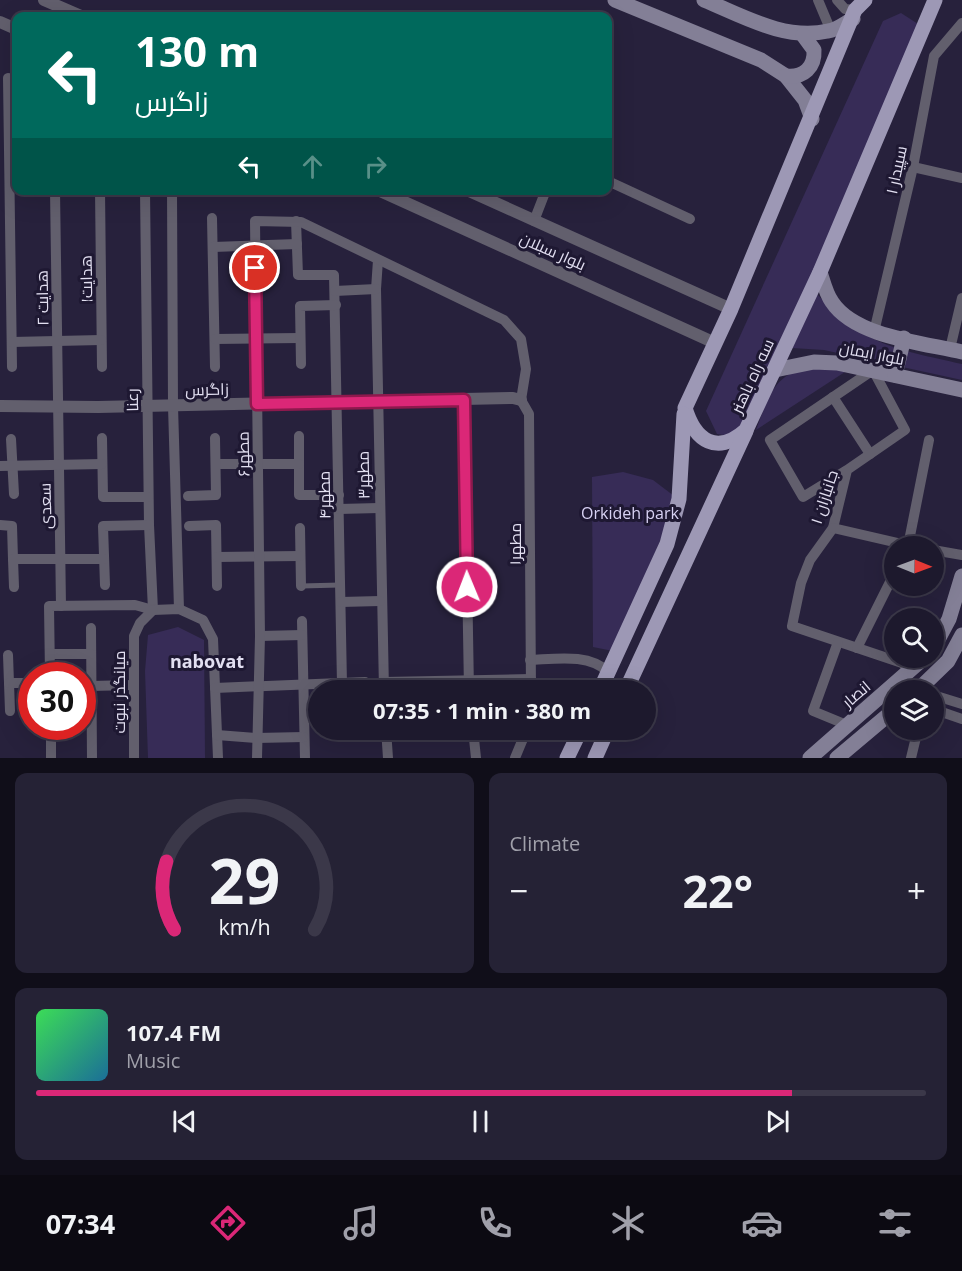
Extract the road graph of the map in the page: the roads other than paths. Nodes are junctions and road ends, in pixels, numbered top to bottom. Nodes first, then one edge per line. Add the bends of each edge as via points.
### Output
1 (44, 0) edge
2 (615, 0) edge
3 (704, 0) edge
4 (818, 0) edge
5 (837, 0) edge
6 (935, 0) edge
7 (858, 10) edge
8 (72, 12) edge
9 (962, 23) edge
10 (831, 31) junction
11 (803, 35) junction
12 (786, 76) junction
13 (8, 78) edge
14 (812, 119) junction
15 (12, 135) edge
16 (12, 154) edge
17 (913, 167) junction
18 (962, 178) edge
19 (612, 184) edge
20 (5, 188) edge
21 (55, 195) edge
22 (100, 195) edge
23 (145, 195) edge
24 (172, 195) edge
25 (389, 195) edge
26 (478, 195) edge
27 (544, 195) edge
28 (212, 218) dead end
29 (690, 219) dead end
30 (296, 221) junction
31 (534, 221) junction
32 (297, 244) junction
33 (255, 245) junction
34 (213, 247) junction
35 (378, 260) junction
36 (820, 272) junction
37 (5, 282) edge
38 (376, 289) junction
39 (335, 291) junction
40 (962, 298) edge
41 (336, 305) junction
42 (731, 309) junction
43 (874, 332) junction
44 (300, 338) junction
45 (903, 338) junction
46 (215, 339) junction
47 (256, 339) junction
48 (101, 340) junction
49 (57, 341) junction
50 (12, 342) junction
51 (715, 343) junction
52 (956, 350) edge
53 (301, 364) dead end
54 (102, 367) dead end
55 (215, 367) dead end
56 (12, 368) dead end
57 (775, 370) junction
58 (873, 370) junction
59 (895, 375) junction
60 (962, 390) edge
61 (833, 397) junction
62 (464, 400) junction
63 (521, 400) junction
64 (377, 402) junction
65 (338, 403) junction
66 (257, 404) junction
67 (0, 406) edge
68 (60, 406) junction
69 (147, 406) junction
70 (173, 406) junction
71 (685, 408) junction
72 (746, 430) junction
73 (299, 436) dead end
74 (102, 438) dead end
75 (215, 438) dead end
76 (11, 439) dead end
77 (929, 440) dead end
78 (870, 454) junction
79 (102, 464) junction
80 (216, 464) junction
81 (258, 464) junction
82 (299, 464) junction
83 (59, 465) junction
84 (0, 466) edge
85 (12, 466) junction
86 (847, 470) junction
87 (14, 494) dead end
88 (339, 495) junction
89 (188, 496) dead end
90 (148, 497) junction
91 (379, 508) junction
92 (339, 509) junction
93 (0, 525) edge
94 (149, 525) junction
95 (189, 526) dead end
96 (300, 528) dead end
97 (833, 528) junction
98 (911, 536) edge
99 (884, 540) edge
100 (944, 552) edge
101 (962, 555) edge
102 (259, 556) junction
103 (300, 556) junction
104 (217, 557) junction
105 (104, 558) junction
106 (13, 559) junction
107 (60, 559) junction
108 (962, 576) edge
109 (105, 585) dead end
110 (340, 585) junction
111 (217, 586) dead end
112 (301, 586) joint
113 (14, 587) dead end
114 (884, 594) edge
115 (380, 601) junction
116 (341, 602) junction
117 (61, 606) junction
118 (179, 609) junction
119 (153, 610) junction
120 (302, 621) dead end
121 (91, 628) dead end
122 (944, 630) edge
123 (302, 635) junction
124 (962, 635) edge
125 (261, 636) junction
126 (838, 642) junction
127 (857, 648) junction
128 (50, 654) junction
129 (91, 654) junction
130 (8, 655) dead end
131 (530, 660) junction
132 (50, 662) edge
133 (91, 662) edge
134 (914, 668) edge
135 (911, 671) junction
136 (608, 672) junction
137 (342, 680) edge
138 (384, 680) edge
139 (469, 680) edge
140 (531, 680) edge
141 (604, 680) edge
142 (631, 680) edge
143 (905, 680) edge
144 (918, 680) edge
145 (934, 680) edge
146 (9, 683) junction
147 (18, 683) edge
148 (133, 685) junction
149 (96, 686) edge
150 (302, 686) junction
151 (308, 686) edge
152 (215, 687) junction
153 (259, 687) junction
154 (944, 697) edge
155 (884, 699) edge
156 (962, 704) edge
157 (10, 711) dead end
158 (944, 713) edge
159 (884, 718) edge
160 (962, 719) edge
161 (847, 725) junction
162 (217, 735) junction
163 (304, 737) junction
164 (256, 738) junction
165 (51, 740) edge
166 (92, 740) edge
167 (387, 740) edge
168 (474, 740) edge
169 (522, 740) edge
170 (576, 740) edge
171 (603, 740) edge
172 (915, 740) edge
173 (51, 758) edge
174 (92, 758) edge
175 (135, 758) edge
176 (218, 758) edge
177 (257, 758) edge
178 (305, 758) edge
179 (388, 758) edge
180 (476, 758) edge
181 (515, 758) edge
182 (567, 758) edge
183 (595, 758) edge
184 (810, 758) edge
185 (837, 758) edge
186 (911, 758) edge

1 - 8 street
2 - 12 main road via 761,60
3 - 11 main road via 774,28
4 - 10 street
5 - 7 street via 845,9
6 - 36 main road, سه راه باهنر
7 - 10 main road
7 - 14 main road
9 - 17 street, سپیدار ۱ via 934,56
10 - 11 main road
11 - 12 main road via 814,50 813,64 802,75
12 - 14 main road via 805,100
13 - 15 street
14 - 42 main road
16 - 20 street
17 - 18 street
17 - 43 street, سپیدار ۱
19 - 29 street
20 - 37 street
21 - 49 street, هدایت ۲
22 - 48 street, هدایت۱
23 - 69 street, رعنا
24 - 70 street
25 - 51 street, بلوار سبلان
26 - 31 street, بلوار سبلان
27 - 31 street
28 - 34 street
30 - 32 street
30 - 33 street, مطهر۶ via 255,221
30 - 35 street
31 - 42 street, بلوار سبلان via 670,276
32 - 33 street
32 - 39 street via 298,275 334,275
33 - 34 street
33 - 47 street, مطهر۶
34 - 46 street
35 - 38 street, مطهر۳
35 - 63 street via 504,320 521,339 526,369
36 - 43 main road, بلوار ایمان via 832,303
36 - 57 main road, سه راه باهنر
37 - 50 street
38 - 39 street
38 - 64 street, مطهر۳
39 - 41 street, مطهر۴
40 - 52 street
41 - 44 street via 300,306
41 - 65 street, مطهر۴
42 - 51 main road
43 - 45 main road, بلوار ایمان
44 - 47 street
44 - 53 street
45 - 52 main road, بلوار ایمان
45 - 59 main road
46 - 47 street
46 - 55 street
47 - 66 street, مطهر۶
48 - 49 street
48 - 54 street, هدایت۱
49 - 50 street
49 - 68 street, هدایت ۲
50 - 56 street
51 - 71 main road
57 - 58 main road, بلوار ایمان via 814,362
57 - 72 main road, سه راه باهنر
58 - 59 main road, بلوار ایمان
58 - 61 street
58 - 78 street, جانبازان ۱ via 905,430
59 - 60 main road, بلوار ایمان
61 - 78 street
61 - 86 street via 770,440 803,497
62 - 63 street, زاگرس
62 - 64 street, زاگرس
62 - 139 street
63 - 131 street, مطهر۱ via 529,414
64 - 65 street, زاگرس
64 - 91 street, مطهر۳
65 - 66 street, زاگرس
65 - 88 street, مطهر۴
66 - 70 street, زاگرس
66 - 81 street, مطهر۶
67 - 68 street, زاگرس
68 - 69 street, زاگرس
68 - 83 street, سعدی
69 - 70 street, زاگرس
69 - 90 street, رعنا
70 - 118 street
71 - 72 main road, سه راه باهنر via 690,427 699,438 729,441
71 - 136 main road via 679,499 668,544
72 - 142 main road
73 - 82 street
74 - 79 street
75 - 80 street
76 - 85 street
77 - 98 street
78 - 86 street, جانبازان ۱
79 - 83 street
79 - 90 street via 103,497
80 - 81 street
80 - 89 street via 216,495
81 - 82 street
81 - 102 street, مطهر۶
82 - 88 street via 299,495
83 - 85 street
83 - 107 street, سعدی
84 - 85 street
85 - 87 street
86 - 97 street, جانبازان ۱
88 - 92 street, مطهر۴
90 - 94 street, رعنا
91 - 92 street
91 - 115 street, مطهر۳
92 - 110 street, مطهر۴
93 - 106 street via 12,525
94 - 105 street via 103,526
94 - 119 street, رعنا
95 - 104 street via 216,525
96 - 103 street
97 - 99 street
97 - 126 street, جانبازان ۱ via 810,560 792,626
100 - 101 street
102 - 103 street
102 - 104 street
102 - 125 street, مطهر۶
103 - 112 street
104 - 111 street
105 - 107 street
105 - 109 street
106 - 107 street
106 - 113 street
107 - 117 street, سعدی
108 - 122 main road
110 - 112 lane
110 - 116 street, مطهر۴
114 - 127 street
115 - 116 street
115 - 138 street, مطهر۳
116 - 137 street, مطهر۴
117 - 119 street via 135,606
117 - 128 street via 49,606
118 - 119 street
118 - 152 street via 203,620 213,639
119 - 148 street, میانگذر نبوت via 134,636
120 - 123 street
121 - 129 street
123 - 125 street
123 - 150 street
124 - 145 main road
125 - 153 street, مطهر۶
126 - 127 street
126 - 161 street via 813,711
127 - 135 street via 902,663
128 - 129 street
128 - 132 street
129 - 133 street
130 - 146 street
131 - 136 street via 590,661
131 - 140 street, مطهر۱
134 - 135 main road, انصار
135 - 143 main road, انصار
135 - 144 main road
136 - 141 main road
146 - 147 street
146 - 157 street
148 - 149 street
148 - 175 street, میانگذر نبوت
150 - 151 street
150 - 153 street
150 - 163 street
152 - 153 street
152 - 162 street
153 - 164 street, مطهر۶
154 - 156 street
155 - 161 main road, انصار
158 - 160 street
159 - 185 main road
161 - 184 main road, انصار
162 - 164 street
162 - 176 street
163 - 164 street
163 - 178 street
164 - 177 street, مطهر۶
165 - 173 street
166 - 174 street
167 - 179 street
168 - 180 street
169 - 181 street
170 - 182 main road
171 - 183 main road
172 - 186 street

